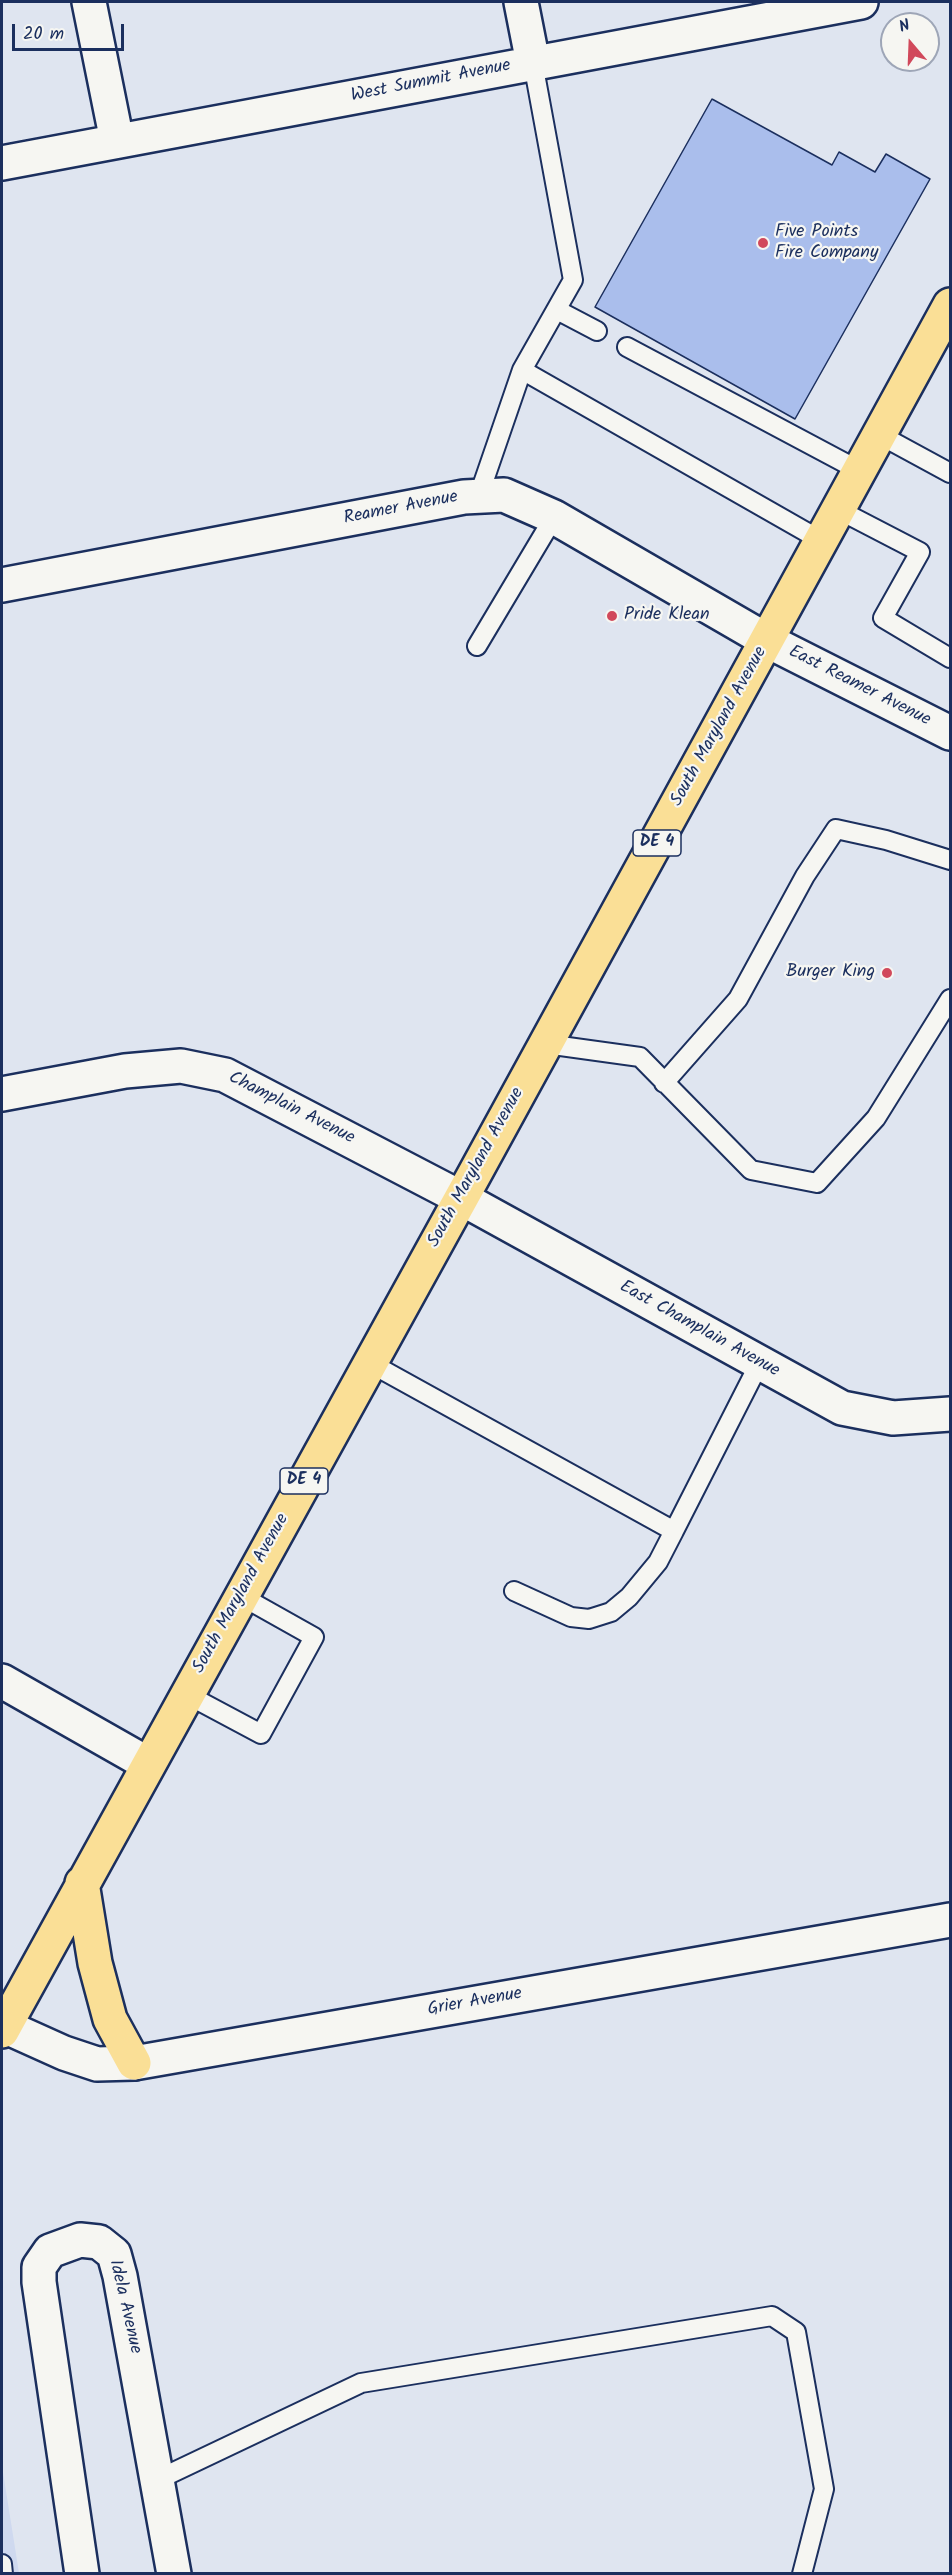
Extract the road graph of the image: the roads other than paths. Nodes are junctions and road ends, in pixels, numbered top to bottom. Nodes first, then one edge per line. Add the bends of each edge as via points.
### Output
1 (89, 2) edge
2 (521, 2) edge
3 (861, 2) edge
4 (533, 63) junction
5 (117, 141) junction
6 (2, 163) edge
7 (951, 305) edge
8 (556, 310) junction
9 (597, 331) dead end
10 (627, 347) dead end
11 (522, 370) junction
12 (880, 435) junction
13 (860, 471) junction
14 (951, 473) edge
15 (479, 495) junction
16 (839, 510) junction
17 (554, 517) junction
18 (822, 540) junction
19 (2, 585) edge
20 (768, 641) junction
21 (477, 646) dead end
22 (951, 657) edge
23 (951, 733) edge
24 (951, 860) edge
25 (951, 999) edge
26 (546, 1044) junction
27 (664, 1083) junction
28 (2, 1094) edge
29 (461, 1198) junction
30 (370, 1363) junction
31 (759, 1364) junction
32 (951, 1414) edge
33 (674, 1531) junction
34 (514, 1591) dead end
35 (241, 1596) junction
36 (2, 1681) edge
37 (186, 1694) junction
38 (148, 1764) junction
39 (82, 1883) junction
40 (951, 1920) edge
41 (3, 2028) edge
42 (134, 2063) junction
43 (157, 2480) junction
44 (2, 2564) edge
45 (3, 2574) edge
46 (82, 2574) edge
47 (174, 2574) edge
48 (802, 2574) edge

1 - 5 street
2 - 4 street
3 - 4 street, West Summit Avenue
4 - 5 street, West Summit Avenue
4 - 8 lane via 573,280
5 - 6 street, West Summit Avenue
7 - 12 main road, South Maryland Avenue / DE 4
8 - 9 lane
8 - 11 lane
10 - 13 lane
11 - 15 lane
11 - 18 lane
12 - 13 main road, South Maryland Avenue / DE 4
12 - 14 lane
13 - 16 main road, South Maryland Avenue / DE 4
15 - 17 street, Reamer Avenue via 504,495
15 - 19 street, Reamer Avenue
16 - 18 main road, South Maryland Avenue / DE 4
16 - 22 lane via 921,552 883,618
17 - 20 street, Reamer Avenue
17 - 21 lane
18 - 20 main road, South Maryland Avenue / DE 4
20 - 23 street, East Reamer Avenue
20 - 26 main road, South Maryland Avenue / DE 4
24 - 27 lane via 836,829 805,876 738,999
25 - 27 lane via 876,1118 817,1183 751,1170
26 - 27 lane via 640,1057
26 - 29 main road, South Maryland Avenue / DE 4
28 - 29 street, Champlain Avenue via 125,1071 181,1066 225,1075
29 - 30 main road, South Maryland Avenue / DE 4
29 - 31 street, East Champlain Avenue
30 - 33 lane
30 - 35 main road, South Maryland Avenue / DE 4
31 - 32 street, East Champlain Avenue via 842,1408 893,1418
31 - 33 lane
33 - 34 lane via 658,1562 629,1597 611,1611 589,1619 571,1617
35 - 37 main road, South Maryland Avenue / DE 4
35 - 37 lane via 314,1637 261,1734
36 - 38 street
37 - 38 main road, South Maryland Avenue / DE 4
38 - 39 main road, South Maryland Avenue / DE 4
39 - 41 main road, South Maryland Avenue / DE 4
39 - 42 main road via 94,1963 110,2019
40 - 42 street, Grier Avenue
41 - 42 street, Grier Avenue via 97,2064
43 - 46 street, Idela Avenue via 114,2254 99,2242 80,2240 51,2251 39,2267 39,2282
43 - 47 street, Idela Avenue
43 - 48 lane via 361,2383 772,2316 796,2332 824,2489
44 - 45 lane

